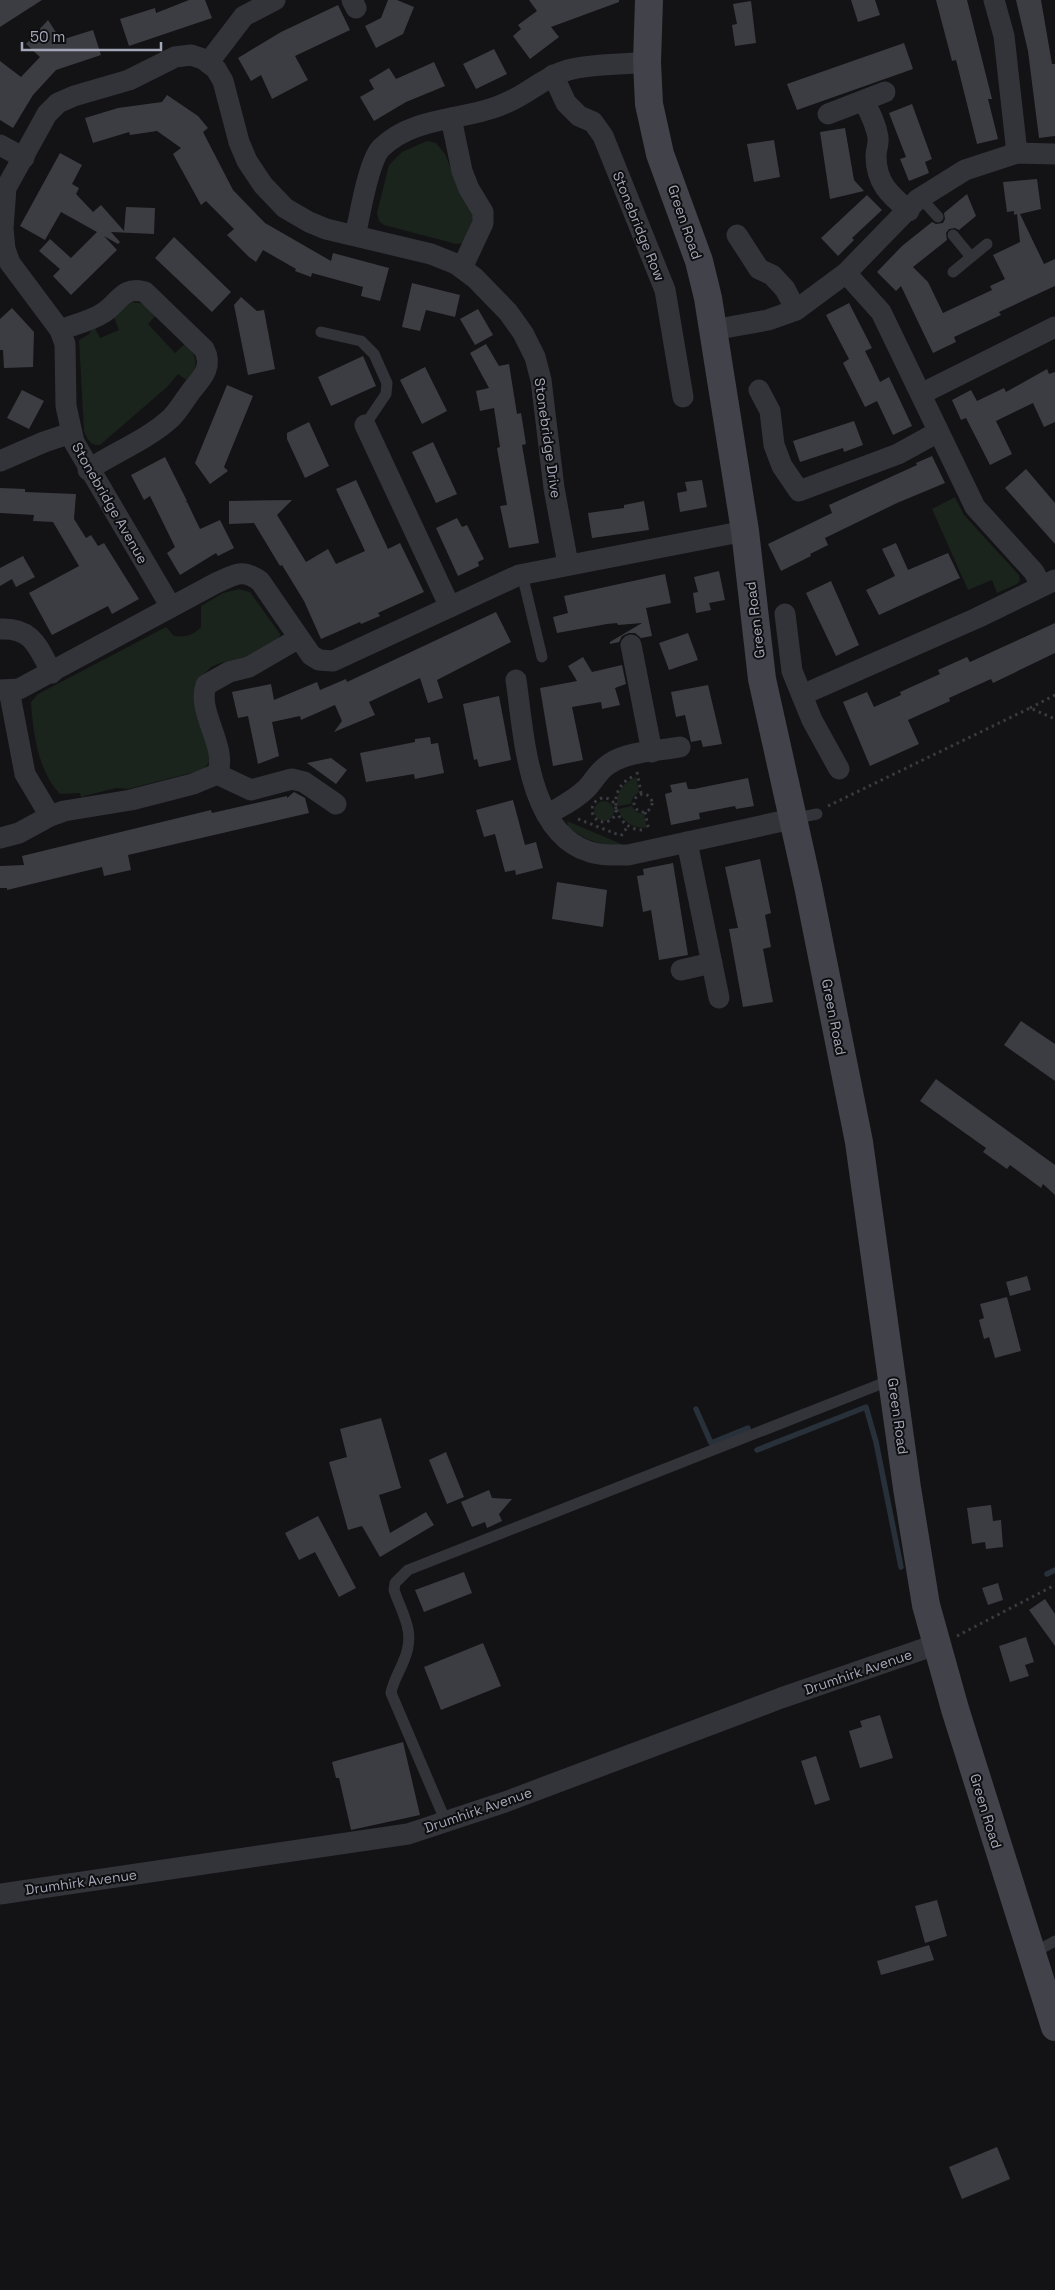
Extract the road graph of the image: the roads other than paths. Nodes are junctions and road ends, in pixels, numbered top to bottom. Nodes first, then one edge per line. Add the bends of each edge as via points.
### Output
1 (275, 0) edge
2 (649, 0) edge
3 (994, 0) edge
4 (647, 62) junction
5 (208, 64) junction
6 (553, 75) junction
7 (885, 92) dead end
8 (864, 101) junction
9 (828, 114) dead end
10 (451, 118) junction
11 (0, 145) edge
12 (1017, 153) junction
13 (1055, 154) edge
14 (24, 158) junction
15 (915, 204) junction
16 (938, 218) dead end
17 (357, 235) junction
18 (737, 235) dead end
19 (953, 235) dead end
20 (987, 244) dead end
21 (2, 249) edge
22 (971, 257) junction
23 (462, 268) junction
24 (953, 272) dead end
25 (846, 273) junction
26 (796, 310) junction
27 (1055, 327) edge
28 (60, 330) junction
29 (713, 330) junction
30 (321, 332) dead end
31 (759, 390) dead end
32 (922, 394) junction
33 (683, 398) dead end
34 (366, 425) joint
35 (938, 432) junction
36 (71, 433) junction
37 (0, 461) edge
38 (88, 470) junction
39 (745, 531) junction
40 (568, 564) junction
41 (522, 574) junction
42 (1048, 583) edge
43 (450, 606) junction
44 (171, 607) junction
45 (785, 614) dead end
46 (0, 629) edge
47 (299, 638) junction
48 (631, 645) dead end
49 (542, 657) dead end
50 (52, 672) junction
51 (516, 680) dead end
52 (4, 690) edge
53 (802, 696) junction
54 (680, 747) dead end
55 (652, 752) junction
56 (840, 769) dead end
57 (217, 774) junction
58 (336, 804) dead end
59 (547, 815) junction
60 (50, 816) junction
61 (805, 816) junction
62 (0, 838) edge
63 (687, 842) junction
64 (712, 963) junction
65 (681, 970) dead end
66 (719, 998) dead end
67 (893, 1379) junction
68 (935, 1645) junction
69 (457, 1817) junction
70 (0, 1894) edge
71 (1055, 1942) edge
72 (1031, 1954) junction
73 (1055, 2027) edge

1 - 5 street via 244,16
2 - 4 street, Green Road
3 - 12 street via 1004,36
4 - 6 street via 582,67
4 - 29 street, Green Road via 649,104 660,154 699,261
5 - 14 street, Stonebridge Avenue via 191,55 175,57 129,80 58,103 47,114
5 - 17 street, Stonebridge Avenue via 216,69 223,81 239,142 263,185 285,208 309,222
6 - 10 street via 508,102
6 - 33 street, Stonebridge Row via 566,103 579,116 593,122 603,136 654,262 665,290
7 - 8 street
8 - 9 street
8 - 15 street via 876,126 879,175 887,192
10 - 17 street via 411,128 380,149 368,178
10 - 23 street via 462,171 483,212 483,224
11 - 14 street
12 - 13 street
12 - 15 street via 965,170
14 - 21 street, Stonebridge Avenue via 6,188
15 - 16 lane
15 - 25 street
17 - 23 street, Stonebridge Drive via 431,254
18 - 26 street via 759,269 772,275
19 - 22 lane
20 - 22 lane
21 - 28 street, Stonebridge Avenue via 17,276 41,302
22 - 24 lane
23 - 40 street, Stonebridge Drive via 496,297 523,333 535,357
25 - 26 street
25 - 32 street via 881,312
26 - 29 street via 768,320
27 - 32 street
28 - 36 street, Stonebridge Avenue via 65,344 66,406
28 - 38 street via 103,313 136,289 145,292 204,349 209,365 172,417
29 - 39 street, Green Road
30 - 34 lane via 361,341 374,354 387,383 386,394
31 - 35 street via 770,412 774,445 782,466 799,491 898,454
32 - 35 street
34 - 43 street
35 - 42 street via 974,507
36 - 37 street
36 - 38 street, Stonebridge Avenue
38 - 44 street, Stonebridge Avenue
39 - 40 street
39 - 61 street, Green Road via 762,678
40 - 41 street
41 - 43 street
41 - 49 lane
42 - 53 street
43 - 47 street via 333,661 319,660 311,655
44 - 47 street via 216,583 249,573 260,581
44 - 50 street
45 - 53 street via 792,671
46 - 50 street via 22,631 32,638
47 - 57 street via 256,664 229,672 206,685 206,706 220,760
48 - 55 street
50 - 52 street via 19,689
51 - 59 street via 531,778
52 - 60 street via 25,774
53 - 56 street
54 - 55 street
55 - 59 street via 610,763 578,796
57 - 58 street via 251,790 292,779 304,782
57 - 60 street via 193,784 131,800 84,806
59 - 63 street via 571,843 607,856 628,855
60 - 62 street via 19,834
61 - 63 street
61 - 67 street, Green Road via 808,886 859,1142
63 - 64 street
64 - 65 street
64 - 66 street
67 - 68 street, Green Road via 920,1572
67 - 69 lane via 408,1570 395,1583 394,1590 410,1633 391,1693 443,1815
68 - 69 street, Drumhirk Avenue
68 - 72 street, Green Road
69 - 70 street, Drumhirk Avenue via 408,1834
71 - 72 lane
72 - 73 street, Green Road

